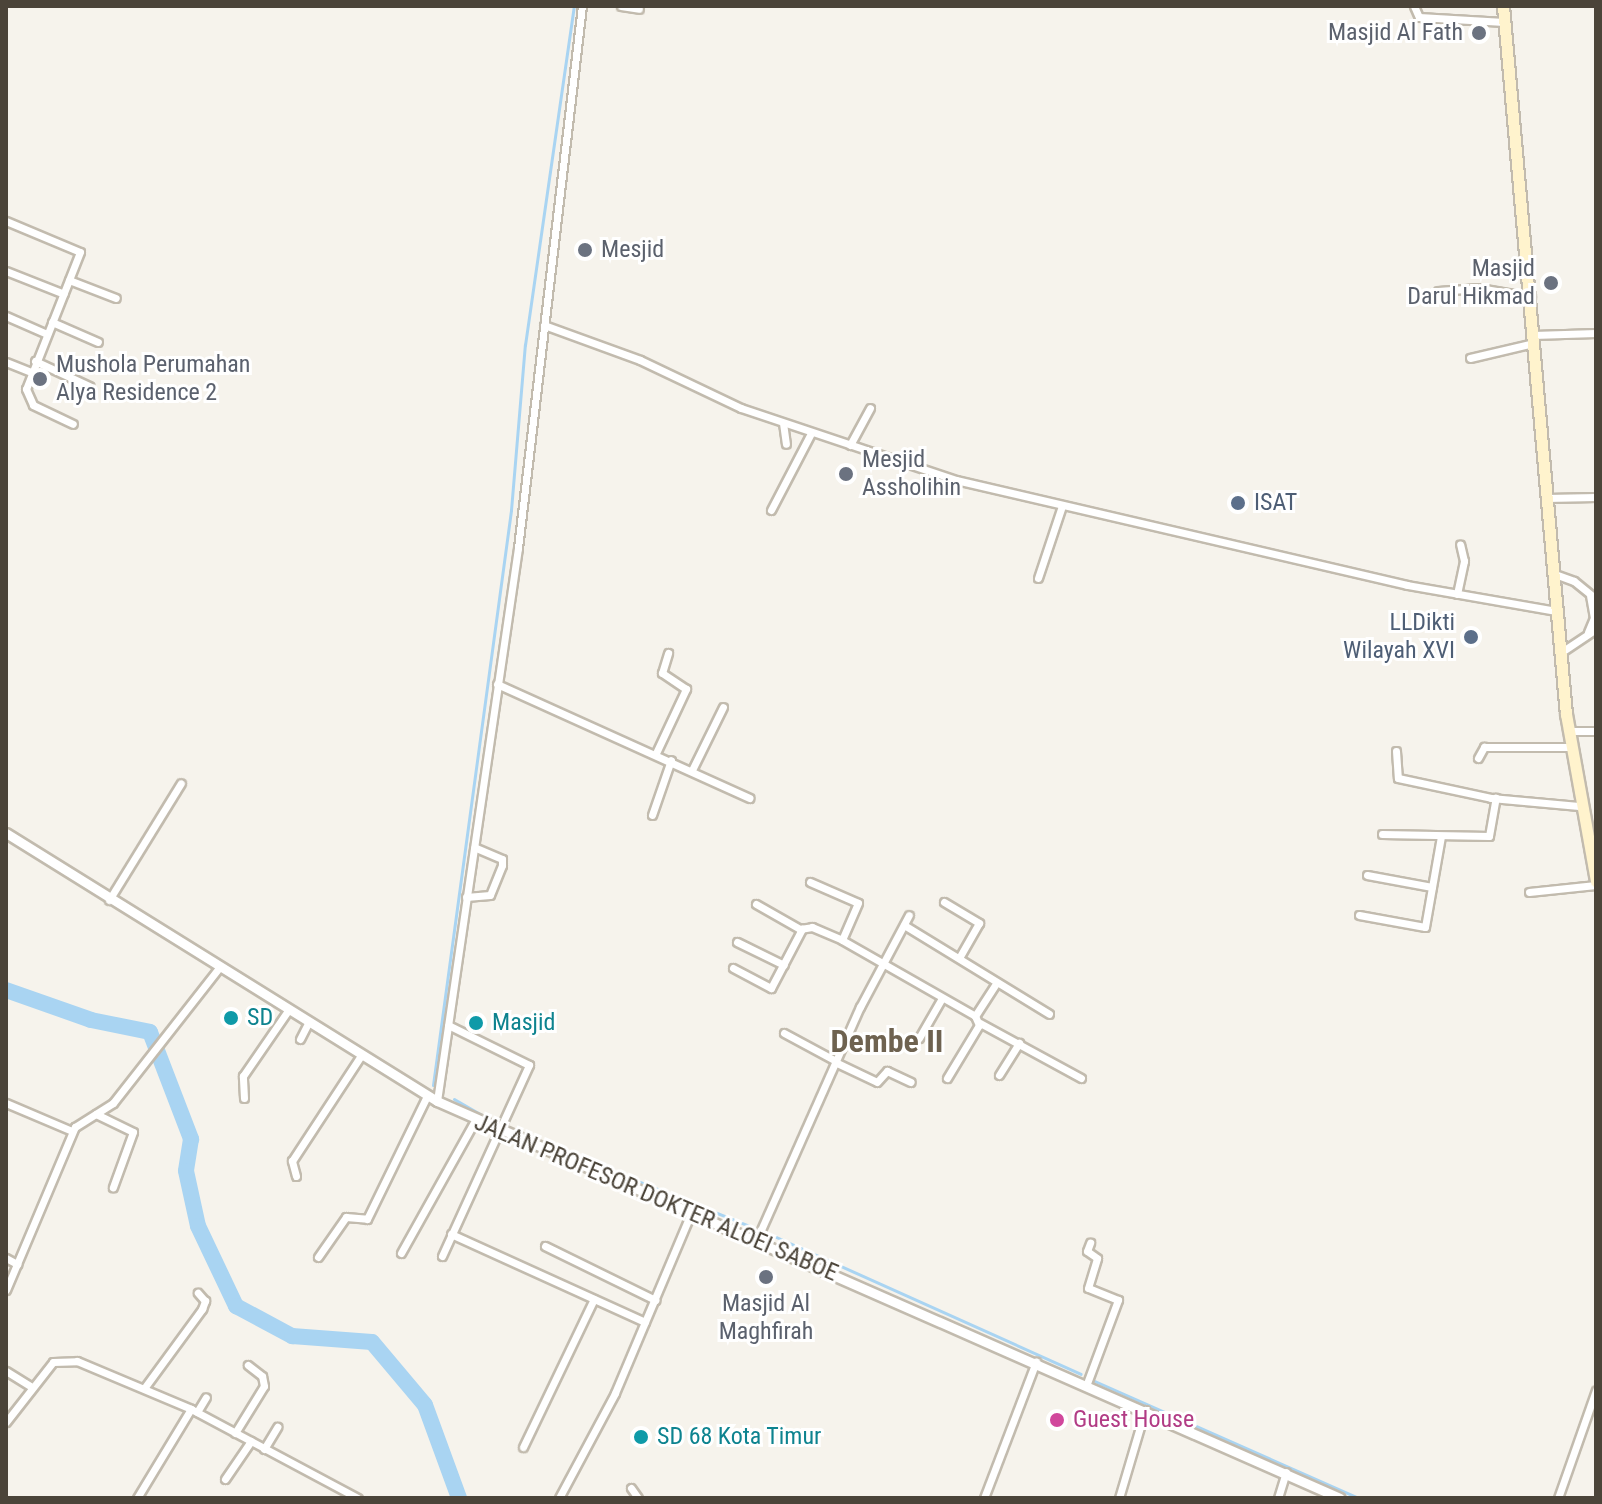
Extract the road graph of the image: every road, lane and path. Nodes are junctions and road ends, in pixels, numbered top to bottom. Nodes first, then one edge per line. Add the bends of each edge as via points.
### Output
1 (582, 6) edge
2 (621, 6) edge
3 (1414, 6) edge
4 (1503, 6) edge
5 (639, 9) dead end
6 (1504, 22) junction
7 (6, 221) edge
8 (6, 271) edge
9 (69, 280) junction
10 (1438, 291) dead end
11 (64, 294) junction
12 (1531, 297) junction
13 (116, 298) dead end
14 (6, 316) edge
15 (52, 322) junction
16 (544, 325) junction
17 (1596, 333) edge
18 (47, 334) junction
19 (1533, 339) junction
20 (98, 342) dead end
21 (1470, 358) dead end
22 (35, 361) junction
23 (6, 362) edge
24 (31, 372) junction
25 (89, 386) dead end
26 (870, 408) dead end
27 (783, 423) junction
28 (73, 424) dead end
29 (811, 433) junction
30 (786, 444) dead end
31 (850, 445) junction
32 (1596, 497) edge
33 (1546, 498) junction
34 (1062, 506) junction
35 (771, 510) dead end
36 (1460, 544) dead end
37 (1552, 573) junction
38 (1038, 578) dead end
39 (1457, 594) junction
40 (1593, 598) edge
41 (1556, 611) junction
42 (1596, 629) edge
43 (1586, 635) junction
44 (668, 653) dead end
45 (1560, 653) junction
46 (497, 684) junction
47 (723, 707) dead end
48 (1568, 731) junction
49 (1596, 731) edge
50 (1570, 747) junction
51 (1396, 751) dead end
52 (656, 753) junction
53 (1478, 758) dead end
54 (671, 760) junction
55 (692, 770) junction
56 (181, 783) dead end
57 (750, 798) dead end
58 (1496, 798) junction
59 (1579, 806) junction
60 (652, 815) dead end
61 (6, 833) edge
62 (1382, 834) dead end
63 (1441, 836) junction
64 (1590, 841) edge
65 (474, 847) junction
66 (1367, 875) dead end
67 (810, 882) dead end
68 (1596, 883) edge
69 (1432, 887) junction
70 (1529, 892) dead end
71 (466, 897) junction
72 (109, 900) junction
73 (944, 902) dead end
74 (756, 904) dead end
75 (909, 915) dead end
76 (1359, 915) dead end
77 (904, 925) junction
78 (802, 929) junction
79 (842, 940) junction
80 (737, 942) dead end
81 (959, 958) junction
82 (884, 963) junction
83 (784, 965) junction
84 (219, 968) junction
85 (733, 968) dead end
86 (997, 982) junction
87 (942, 998) junction
88 (287, 1012) junction
89 (1049, 1014) dead end
90 (977, 1019) junction
91 (307, 1025) junction
92 (448, 1025) junction
93 (784, 1033) dead end
94 (919, 1038) dead end
95 (300, 1039) dead end
96 (1019, 1043) junction
97 (360, 1057) junction
98 (836, 1062) junction
99 (999, 1075) dead end
100 (947, 1078) dead end
101 (1081, 1078) dead end
102 (911, 1082) dead end
103 (244, 1098) dead end
104 (432, 1099) junction
105 (6, 1103) edge
106 (96, 1114) junction
107 (476, 1119) junction
108 (72, 1131) junction
109 (502, 1131) junction
110 (296, 1176) dead end
111 (113, 1187) dead end
112 (692, 1211) junction
113 (451, 1234) junction
114 (757, 1239) junction
115 (1090, 1243) dead end
116 (545, 1246) dead end
117 (401, 1253) dead end
118 (442, 1256) dead end
119 (318, 1257) dead end
120 (6, 1258) edge
121 (17, 1264) junction
122 (6, 1290) edge
123 (198, 1293) dead end
124 (594, 1299) junction
125 (655, 1300) junction
126 (645, 1322) junction
127 (1036, 1362) junction
128 (248, 1365) dead end
129 (6, 1371) edge
130 (30, 1386) junction
131 (1086, 1386) junction
132 (145, 1387) junction
133 (1596, 1390) edge
134 (206, 1397) dead end
135 (194, 1410) junction
136 (1145, 1410) junction
137 (6, 1422) edge
138 (277, 1427) dead end
139 (235, 1433) junction
140 (251, 1441) junction
141 (523, 1447) dead end
142 (264, 1449) junction
143 (1286, 1472) junction
144 (225, 1479) dead end
145 (631, 1488) dead end
146 (353, 1497) edge
147 (137, 1498) edge
148 (559, 1498) edge
149 (638, 1498) edge
150 (984, 1498) edge
151 (1119, 1498) edge
152 (1278, 1498) edge
153 (1340, 1498) edge
154 (1558, 1498) edge

1 - 16 street
2 - 5 street
3 - 6 street via 1419,17
4 - 6 main road
6 - 12 main road
7 - 9 street via 80,252
8 - 11 street
9 - 11 street
9 - 13 street
10 - 12 street via 1479,288
11 - 15 street
12 - 19 main road
14 - 18 street
15 - 18 street
15 - 20 street
16 - 27 street
16 - 46 street
17 - 19 street
18 - 22 street
19 - 21 street
19 - 33 main road
22 - 24 street
22 - 25 street
23 - 24 street
24 - 28 street via 26,389 33,405
26 - 31 street
27 - 29 street
27 - 30 street
29 - 31 street
29 - 35 street
31 - 34 street via 956,480
32 - 33 street
33 - 37 main road
34 - 38 street
34 - 39 street
36 - 39 street via 1463,575
37 - 40 street via 1574,581
37 - 41 main road
39 - 41 street
40 - 43 street via 1594,618
41 - 45 main road
42 - 43 street
43 - 45 street
44 - 52 street via 662,673 686,689
45 - 48 main road
46 - 52 street
46 - 65 street
47 - 55 street
48 - 49 street
48 - 50 main road
50 - 53 street via 1484,747
50 - 59 main road
51 - 58 street via 1398,778
52 - 54 street
54 - 55 street
54 - 60 street
55 - 57 street
56 - 72 street
58 - 59 street
58 - 63 street via 1489,836
59 - 64 main road
61 - 72 street, JALAN PROFESOR DOKTER ALOEI SABOE
62 - 63 street
63 - 69 street
64 - 68 main road
65 - 71 street
65 - 71 street via 502,859 502,865 490,895
66 - 69 street
67 - 79 street via 858,903
68 - 70 street
69 - 76 street via 1423,927
71 - 92 street
72 - 84 street, JALAN PROFESOR DOKTER ALOEI SABOE
73 - 81 street via 979,923
74 - 78 street
75 - 77 street
77 - 81 street
77 - 82 street
78 - 79 street via 809,926
78 - 83 street
79 - 82 street
80 - 83 street
81 - 86 street
82 - 87 street
82 - 98 street
83 - 85 street via 771,988
84 - 88 street, JALAN PROFESOR DOKTER ALOEI SABOE
84 - 106 street via 113,1103
86 - 89 street
86 - 90 street
87 - 90 street
87 - 94 street
88 - 91 street, JALAN PROFESOR DOKTER ALOEI SABOE
88 - 103 street via 243,1076
90 - 96 street
90 - 100 street
91 - 95 street
91 - 97 street, JALAN PROFESOR DOKTER ALOEI SABOE
92 - 104 street
92 - 109 street via 529,1065
93 - 98 street
96 - 99 street
96 - 101 street
97 - 104 street, JALAN PROFESOR DOKTER ALOEI SABOE
97 - 110 street via 292,1161
98 - 102 street via 877,1082 887,1071
98 - 114 street
104 - 107 street, JALAN PROFESOR DOKTER ALOEI SABOE
104 - 119 street via 367,1219 346,1217
105 - 108 street
106 - 108 street
106 - 111 street via 133,1132
107 - 109 street, JALAN PROFESOR DOKTER ALOEI SABOE
107 - 117 street
108 - 121 street
109 - 112 street, JALAN PROFESOR DOKTER ALOEI SABOE
109 - 113 street
112 - 114 street, JALAN PROFESOR DOKTER ALOEI SABOE
112 - 125 street
113 - 118 street
113 - 124 street
114 - 127 street, JALAN PROFESOR DOKTER ALOEI SABOE
115 - 131 street via 1087,1251 1097,1258 1088,1288 1118,1300
116 - 125 street
120 - 121 street
121 - 122 street
123 - 132 street via 205,1301 202,1309
124 - 126 street
124 - 141 street
125 - 126 street
126 - 148 street via 615,1393
127 - 131 street, JALAN PROFESOR DOKTER ALOEI SABOE
127 - 150 street
128 - 139 street via 262,1376 264,1386
129 - 130 street
130 - 132 street via 63,1358
130 - 137 street
131 - 136 street, JALAN PROFESOR DOKTER ALOEI SABOE
132 - 135 street
133 - 154 street
134 - 135 street
135 - 139 street
135 - 147 street
136 - 143 street, JALAN PROFESOR DOKTER ALOEI SABOE
136 - 151 street
138 - 142 street
139 - 140 street
140 - 142 street
140 - 144 street
142 - 146 street
143 - 152 street
143 - 153 street, JALAN PROFESOR DOKTER ALOEI SABOE
145 - 149 street

